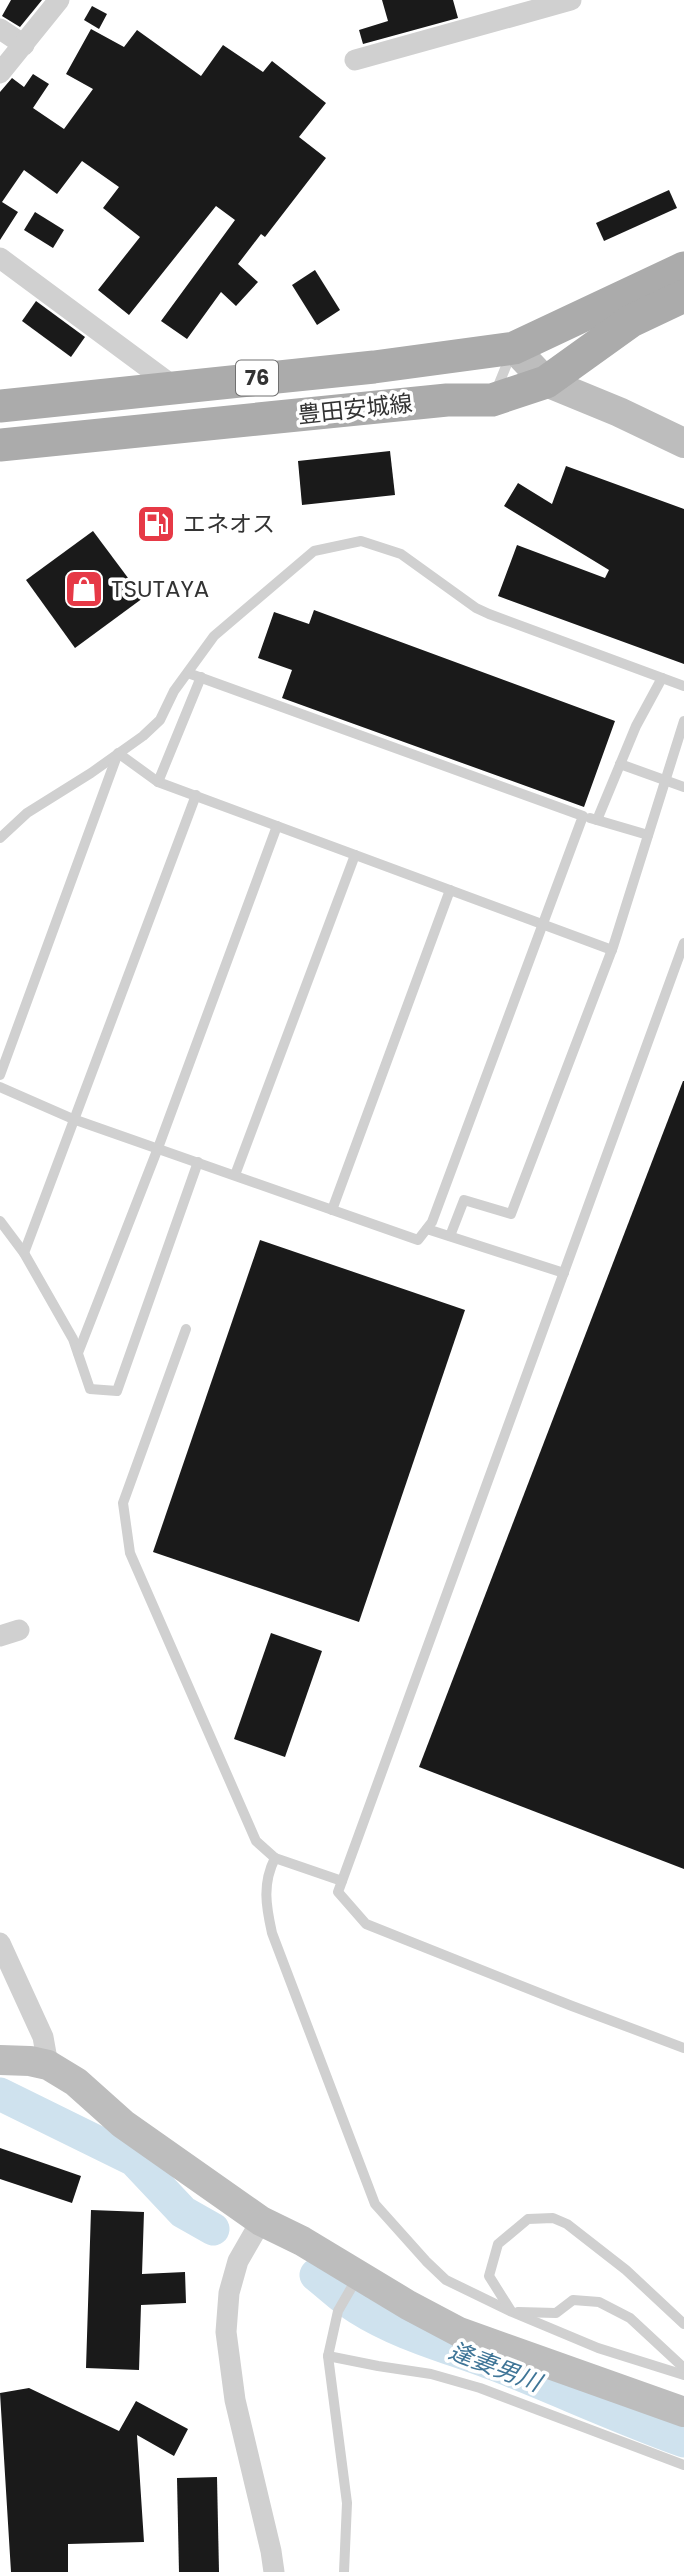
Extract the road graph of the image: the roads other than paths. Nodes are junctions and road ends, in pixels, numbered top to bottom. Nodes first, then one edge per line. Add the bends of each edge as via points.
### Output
1 (59, 0) edge
2 (571, 0) edge
3 (0, 29) edge
4 (23, 45) junction
5 (355, 60) dead end
6 (0, 73) edge
7 (0, 257) edge
8 (684, 268) edge
9 (684, 296) edge
10 (514, 348) junction
11 (546, 382) junction
12 (173, 386) junction
13 (492, 400) junction
14 (0, 406) edge
15 (684, 443) edge
16 (0, 445) edge
17 (188, 673) junction
18 (201, 677) junction
19 (662, 678) junction
20 (684, 686) edge
21 (684, 721) edge
22 (118, 753) junction
23 (620, 764) junction
24 (664, 780) junction
25 (159, 782) junction
26 (684, 787) edge
27 (196, 795) junction
28 (583, 816) junction
29 (597, 820) junction
30 (277, 825) junction
31 (648, 835) junction
32 (0, 838) edge
33 (355, 855) junction
34 (450, 890) junction
35 (543, 924) junction
36 (684, 943) edge
37 (612, 949) junction
38 (0, 1075) edge
39 (0, 1087) edge
40 (73, 1119) junction
41 (158, 1148) junction
42 (198, 1163) junction
43 (235, 1175) junction
44 (444, 1191) junction
45 (464, 1200) junction
46 (332, 1210) junction
47 (0, 1221) edge
48 (427, 1229) junction
49 (450, 1236) junction
50 (24, 1253) junction
51 (564, 1273) junction
52 (186, 1329) dead end
53 (78, 1353) junction
54 (275, 1858) junction
55 (342, 1881) junction
56 (0, 1943) edge
57 (684, 2048) edge
58 (0, 2060) edge
59 (39, 2063) junction
60 (261, 2221) junction
61 (354, 2283) junction
62 (512, 2312) junction
63 (684, 2325) edge
64 (328, 2356) junction
65 (684, 2368) edge
66 (684, 2375) edge
67 (684, 2413) edge
68 (684, 2465) edge
69 (274, 2572) edge
70 (344, 2572) edge

1 - 4 street
2 - 5 street
3 - 4 street
4 - 6 street
7 - 12 street
8 - 10 main road, 豊田安城線 / 76
9 - 11 main road, 豊田安城線 / 76 via 631,321
10 - 11 street
10 - 12 main road, 豊田安城線 / 76
10 - 13 lane
11 - 13 main road, 豊田安城線 / 76
11 - 15 street
12 - 14 main road, 豊田安城線 / 76
13 - 16 main road, 豊田安城線 / 76 via 447,400
17 - 18 lane
17 - 19 lane via 214,636 314,551 361,541 401,554 489,614
17 - 22 lane via 160,720
18 - 25 lane
18 - 28 lane
19 - 20 lane
19 - 23 lane
21 - 24 lane
22 - 25 lane
22 - 32 lane via 27,813
22 - 38 lane
23 - 24 lane
23 - 29 lane
24 - 26 lane
24 - 31 lane
25 - 27 lane
27 - 30 lane
27 - 40 lane
28 - 29 lane
28 - 35 lane
29 - 31 lane
30 - 33 lane
30 - 41 lane
31 - 37 lane
33 - 34 lane
33 - 43 lane
34 - 35 lane
34 - 46 lane
35 - 37 lane
35 - 44 lane
36 - 51 lane
37 - 45 lane via 511,1214
39 - 40 lane
40 - 41 lane
40 - 50 lane
41 - 42 lane
41 - 53 lane
42 - 43 lane
42 - 53 lane via 117,1391 90,1389
43 - 46 lane
44 - 45 lane
44 - 48 lane
45 - 49 lane
46 - 48 lane via 418,1240
47 - 50 lane
48 - 49 lane
49 - 51 lane
50 - 53 lane
51 - 55 lane
52 - 54 lane via 123,1503 130,1553 256,1841
54 - 55 lane
54 - 62 lane via 265,1886 272,1933 374,2204 446,2280
55 - 57 lane via 338,1892 366,1924
56 - 59 street via 43,2037
58 - 59 street
59 - 60 street via 76,2082 123,2124
60 - 61 street via 302,2241
60 - 69 street via 238,2261 229,2293 226,2332 235,2400
61 - 64 lane via 338,2311
61 - 67 street via 459,2332
62 - 63 lane via 489,2276 498,2244 528,2219 553,2218 626,2270
62 - 65 lane via 556,2313 573,2300 599,2302 631,2318
62 - 66 lane via 598,2348
64 - 68 lane via 431,2374 480,2388
64 - 70 lane via 346,2503

